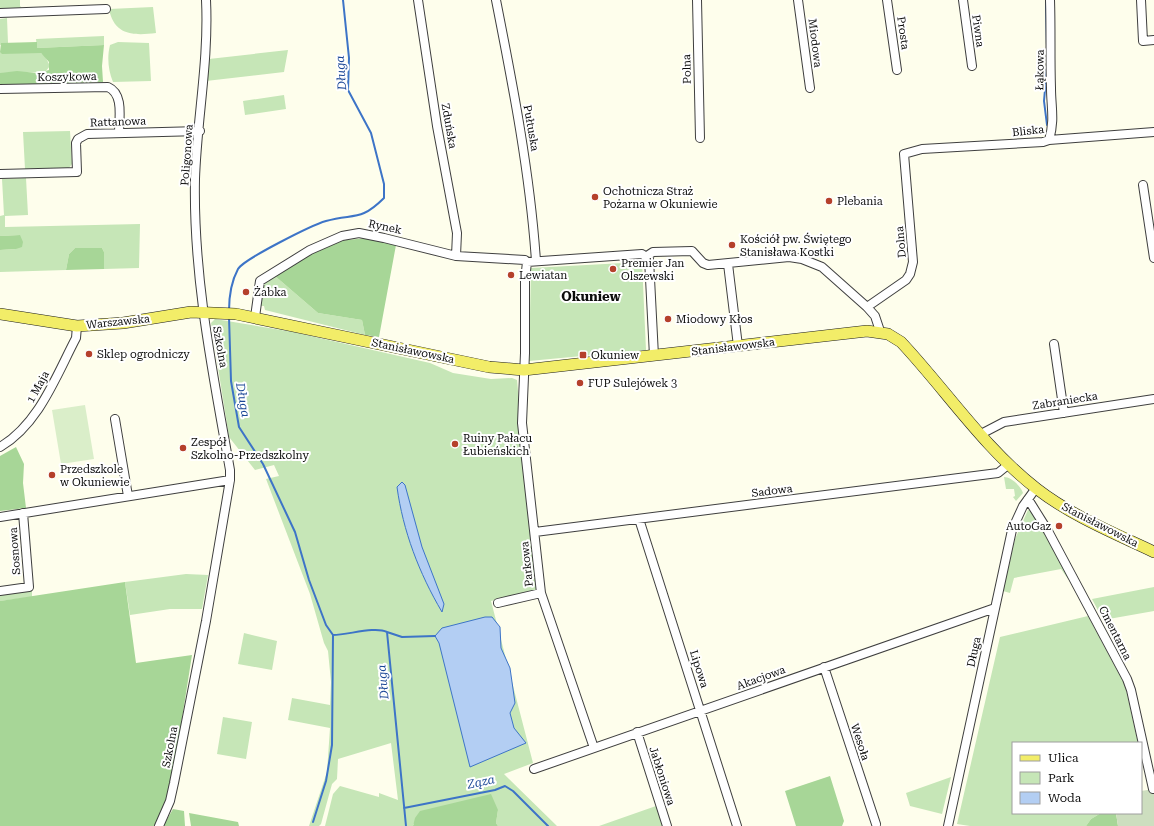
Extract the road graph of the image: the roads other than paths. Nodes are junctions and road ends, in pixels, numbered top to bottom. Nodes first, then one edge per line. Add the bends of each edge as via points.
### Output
1 (206, 0) edge
2 (418, 0) edge
3 (496, 0) edge
4 (697, 0) edge
5 (798, 0) edge
6 (887, 0) edge
7 (963, 0) edge
8 (1050, 0) edge
9 (1141, 0) edge
10 (106, 10) dead end
11 (0, 13) edge
12 (1154, 40) edge
13 (972, 66) dead end
14 (897, 70) dead end
15 (810, 88) dead end
16 (0, 89) edge
17 (200, 131) junction
18 (1154, 132) edge
19 (119, 133) junction
20 (700, 138) dead end
21 (1049, 140) junction
22 (904, 154) joint
23 (0, 174) edge
24 (1143, 185) dead end
25 (456, 256) junction
26 (647, 256) junction
27 (1154, 258) edge
28 (536, 261) junction
29 (527, 262) junction
30 (728, 264) junction
31 (867, 307) junction
32 (203, 312) junction
33 (0, 314) edge
34 (236, 314) joint
35 (256, 317) junction
36 (77, 326) junction
37 (880, 332) junction
38 (1054, 344) dead end
39 (738, 346) junction
40 (654, 356) junction
41 (524, 370) junction
42 (1154, 399) edge
43 (1064, 413) junction
44 (115, 419) dead end
45 (981, 434) junction
46 (0, 447) edge
47 (1009, 464) junction
48 (230, 480) junction
49 (1036, 488) junction
50 (128, 496) junction
51 (1028, 499) junction
52 (24, 513) junction
53 (0, 517) edge
54 (639, 519) junction
55 (535, 532) junction
56 (1154, 552) edge
57 (0, 591) edge
58 (541, 593) junction
59 (498, 603) dead end
60 (995, 608) junction
61 (824, 667) junction
62 (701, 711) junction
63 (637, 732) junction
64 (594, 748) junction
65 (534, 769) dead end
66 (1153, 790) dead end
67 (876, 824) dead end
68 (159, 826) edge
69 (667, 826) edge
70 (737, 826) edge
71 (948, 826) edge

1 - 17 street, Poligonowa via 208,34
2 - 25 street, Zduńska via 437,126 457,233
3 - 28 street, Pułtuska via 525,158
4 - 20 street, Polna
5 - 15 street, Miodowa
6 - 14 street, Prosta
7 - 13 street, Piwna
8 - 21 street, Łąkowa via 1053,127
9 - 12 street via 1143,40
10 - 11 street
16 - 19 street, Koszykowa via 108,87 118,98
17 - 19 street, Rattanowa
17 - 32 street, Poligonowa via 196,210
18 - 21 street, Bliska
19 - 23 street, Rattanowa via 87,134 78,139 77,172
21 - 22 street, Bliska via 922,150
22 - 31 street, Dolna via 913,262 906,280
24 - 27 street
25 - 29 street, Rynek
25 - 35 street, Rynek via 359,233 342,236 310,250 260,281
26 - 28 street, Rynek via 642,254
26 - 30 street, Rynek via 653,252 692,250 705,264
26 - 40 street via 650,265
28 - 29 street, Rynek
29 - 41 street
30 - 31 street via 789,257 802,259 822,267
30 - 39 street
31 - 37 street via 875,316
32 - 34 main road, Warszawska
32 - 36 main road, Warszawska via 123,323
32 - 48 street, Szkolna
33 - 36 main road, Warszawska
34 - 35 main road, Stanisławowska
35 - 41 main road, Stanisławowska via 489,367
36 - 46 street, 1 Maja via 76,338 34,416 22,430
37 - 39 main road, Stanisławowska via 867,331
37 - 45 main road, Stanisławowska via 901,342
38 - 43 street
39 - 40 main road, Stanisławowska
40 - 41 main road, Stanisławowska
41 - 55 street, Parkowa via 522,424
42 - 43 street, Zabraniecka
43 - 45 street, Zabraniecka via 1004,422
44 - 50 street
45 - 47 main road, Stanisławowska
47 - 49 main road, Stanisławowska
47 - 54 street, Sadowa via 998,473
48 - 50 street
48 - 68 street, Szkolna via 206,621 170,801
49 - 51 street, Długa
49 - 56 main road, Stanisławowska via 1076,514
50 - 52 street
51 - 60 street, Długa via 1012,530
51 - 66 street, Cmentarna via 1048,531 1127,679
52 - 53 street
52 - 57 street, Sosnowa via 29,587
54 - 55 street, Sadowa
54 - 62 street, Lipowa
55 - 58 street, Parkowa
58 - 59 street
58 - 64 street, Parkowa
60 - 61 street, Akacjowa
60 - 71 street, Długa
61 - 62 street, Akacjowa
61 - 67 street, Wesoła
62 - 63 street, Akacjowa
62 - 70 street, Lipowa
63 - 64 street, Akacjowa
63 - 69 street, Jabłoniowa
64 - 65 street, Akacjowa

